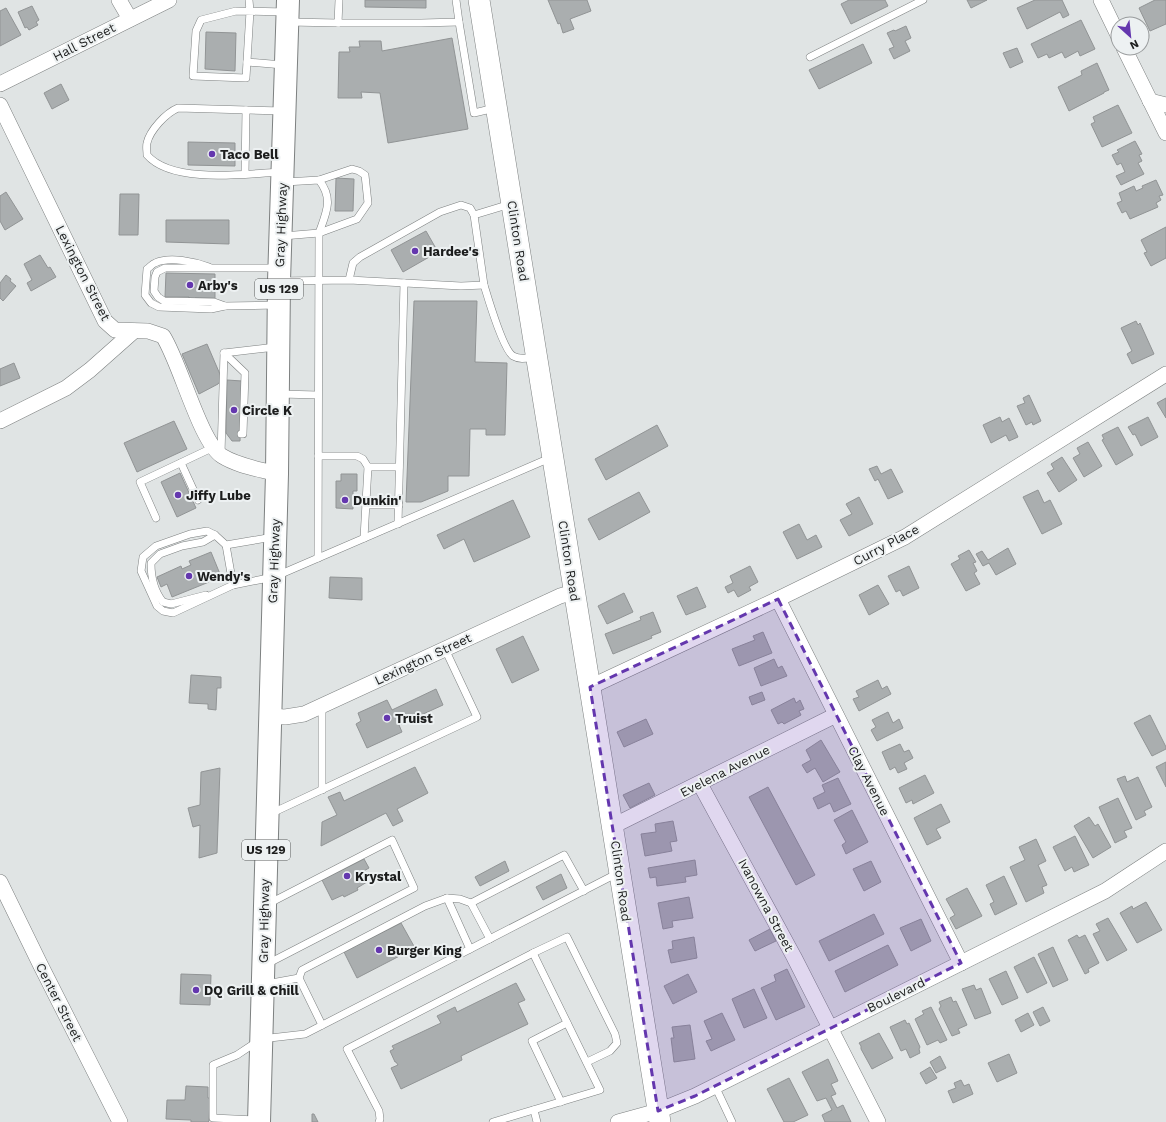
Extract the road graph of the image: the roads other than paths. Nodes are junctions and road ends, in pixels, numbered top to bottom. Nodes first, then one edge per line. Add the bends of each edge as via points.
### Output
1 (120, 0) edge
2 (169, 0) edge
3 (249, 0) edge
4 (339, 0) edge
5 (456, 0) edge
6 (479, 0) edge
7 (923, 0) edge
8 (1101, 0) edge
9 (250, 11) junction
10 (288, 11) edge
11 (130, 19) junction
12 (1110, 19) edge
13 (459, 22) junction
14 (338, 23) junction
15 (1128, 56) edge
16 (810, 57) dead end
17 (247, 62) junction
18 (286, 65) junction
19 (0, 84) edge
20 (1150, 101) junction
21 (0, 105) edge
22 (1166, 105) edge
23 (497, 108) junction
24 (246, 110) junction
25 (285, 111) junction
26 (1166, 133) edge
27 (245, 174) junction
28 (283, 177) junction
29 (319, 180) junction
30 (512, 203) junction
31 (474, 215) junction
32 (319, 233) junction
33 (281, 236) junction
34 (280, 275) junction
35 (319, 280) junction
36 (349, 280) junction
37 (404, 283) junction
38 (484, 285) junction
39 (279, 305) junction
40 (134, 331) junction
41 (278, 347) junction
42 (224, 353) junction
43 (537, 357) junction
44 (1166, 374) edge
45 (278, 394) junction
46 (318, 395) junction
47 (0, 421) edge
48 (240, 434) dead end
49 (217, 451) junction
50 (318, 456) junction
51 (552, 457) junction
52 (181, 463) junction
53 (368, 467) junction
54 (400, 467) junction
55 (277, 474) junction
56 (198, 500) dead end
57 (366, 504) junction
58 (399, 505) junction
59 (156, 518) dead end
60 (398, 524) junction
61 (215, 535) junction
62 (275, 536) junction
63 (364, 538) junction
64 (226, 545) junction
65 (318, 558) junction
66 (274, 577) junction
67 (233, 586) junction
68 (574, 592) junction
69 (216, 593) junction
70 (778, 599) junction
71 (445, 649) junction
72 (590, 687) junction
73 (322, 706) junction
74 (836, 715) junction
75 (269, 716) junction
76 (700, 784) junction
77 (322, 790) junction
78 (267, 816) junction
79 (613, 826) junction
80 (1166, 851) edge
81 (620, 872) junction
82 (0, 882) edge
83 (584, 891) junction
84 (447, 898) junction
85 (471, 903) junction
86 (264, 906) junction
87 (490, 939) junction
88 (470, 949) junction
89 (533, 953) junction
90 (961, 963) junction
91 (263, 975) junction
92 (299, 978) junction
93 (567, 1023) junction
94 (322, 1025) junction
95 (830, 1028) junction
96 (261, 1039) junction
97 (587, 1062) junction
98 (714, 1086) junction
99 (561, 1102) junction
100 (534, 1110) junction
101 (659, 1116) edge
102 (213, 1120) edge
103 (259, 1121) edge
104 (120, 1122) edge
105 (379, 1122) edge
106 (494, 1122) edge
107 (537, 1122) edge
108 (618, 1122) edge
109 (732, 1122) edge
110 (878, 1122) edge

1 - 11 street
2 - 11 street, Hall Street
3 - 9 lane
4 - 14 lane
5 - 13 lane
6 - 23 street, Clinton Road
7 - 16 lane
8 - 12 street
9 - 10 lane
9 - 17 lane
9 - 17 lane via 236,10 201,20 196,31 193,76 246,78
10 - 14 lane
10 - 18 highway, Gray Highway / US 129
11 - 19 street, Hall Street
13 - 14 lane
13 - 23 lane via 474,113
15 - 20 street
17 - 18 lane
18 - 25 highway, Gray Highway / US 129
20 - 22 street
20 - 26 street
21 - 40 street, Lexington Street via 105,321 115,330
23 - 30 street, Clinton Road
24 - 25 lane
24 - 27 lane
24 - 27 lane via 178,108 170,111 156,126 147,143 147,155 152,162 178,172 198,175
25 - 28 highway, Gray Highway / US 129
27 - 28 lane
28 - 29 lane
28 - 33 highway, Gray Highway / US 129
29 - 32 lane via 326,189 328,202
29 - 32 lane via 352,169 359,171 364,175 368,203 357,220
30 - 31 lane
30 - 43 street, Clinton Road
31 - 36 lane via 470,208 460,206 440,212 360,257 353,263
31 - 38 lane
32 - 33 lane
32 - 35 lane
33 - 34 highway, Gray Highway / US 129
34 - 35 lane
34 - 39 highway, Gray Highway / US 129
34 - 39 lane via 209,267 192,261 165,260 155,263 148,269 145,295 151,303 159,307 212,309 225,306
35 - 36 lane
35 - 46 lane
36 - 37 lane
37 - 38 lane
37 - 54 lane
38 - 43 lane via 506,347 512,355 522,359
39 - 41 highway, Gray Highway / US 129
40 - 47 street via 66,388
40 - 49 street, Lexington Street via 163,336 202,428
41 - 42 lane
41 - 45 highway, Gray Highway / US 129
42 - 48 lane via 245,373 243,434
42 - 49 lane via 224,419 223,433
43 - 51 street, Clinton Road
44 - 70 street, Curry Place via 905,537
45 - 46 lane
45 - 55 highway, Gray Highway / US 129
46 - 50 lane
49 - 52 lane
49 - 55 street via 239,464
50 - 53 lane via 357,456 364,459
50 - 65 lane
51 - 60 lane
51 - 68 street, Clinton Road
52 - 56 lane
52 - 59 lane via 140,482
53 - 54 lane
53 - 57 lane
54 - 58 lane
55 - 62 highway, Gray Highway / US 129
57 - 58 lane
57 - 63 lane
58 - 60 lane
60 - 63 lane
61 - 64 lane
61 - 69 lane via 203,542 160,554 151,563 150,574 163,602 171,604
61 - 69 lane via 207,531 190,534 156,546 143,557 141,571 157,606 163,611 173,613
62 - 64 lane
62 - 66 highway, Gray Highway / US 129
63 - 65 lane
64 - 67 lane
65 - 66 lane
66 - 67 lane
66 - 75 highway, Gray Highway / US 129
67 - 69 lane
68 - 71 street, Lexington Street
68 - 72 street, Clinton Road
70 - 72 street, Curry Place
70 - 74 street, Clay Avenue
71 - 73 street, Lexington Street
71 - 77 lane via 477,717
72 - 79 street, Clinton Road
73 - 75 street, Lexington Street via 304,714
73 - 77 lane
74 - 76 street, Evelena Avenue
74 - 90 street, Clay Avenue
75 - 78 highway, Gray Highway / US 129
76 - 79 street, Evelena Avenue
76 - 95 street, Ivanowna Street
77 - 78 lane
78 - 86 highway, Gray Highway / US 129
79 - 81 street, Clinton Road
80 - 90 street, Boulevard via 1105,891
81 - 83 lane
81 - 101 street, Clinton Road
82 - 104 street, Center Street
83 - 85 lane via 564,855
83 - 87 lane
84 - 85 lane via 460,898
84 - 88 lane
84 - 92 lane via 425,906 302,970
85 - 87 lane
86 - 91 highway, Gray Highway / US 129
86 - 91 lane via 392,840 414,888
87 - 88 lane
88 - 94 lane
89 - 93 lane
89 - 97 lane via 567,937 615,1034 617,1043 610,1051
89 - 105 lane via 347,1049 379,1111
90 - 95 street, Boulevard
91 - 92 lane
91 - 96 highway, Gray Highway / US 129
92 - 94 lane
93 - 97 lane
93 - 99 lane via 532,1041
94 - 96 lane via 305,1034
95 - 98 street, Boulevard
95 - 110 street, Ivanowna Street
96 - 102 lane via 213,1066
96 - 103 highway, Gray Highway / US 129
97 - 99 lane via 600,1090
98 - 101 street, Boulevard
98 - 109 lane
99 - 100 lane
100 - 106 lane
100 - 107 lane
101 - 108 street, Boulevard
102 - 103 lane

